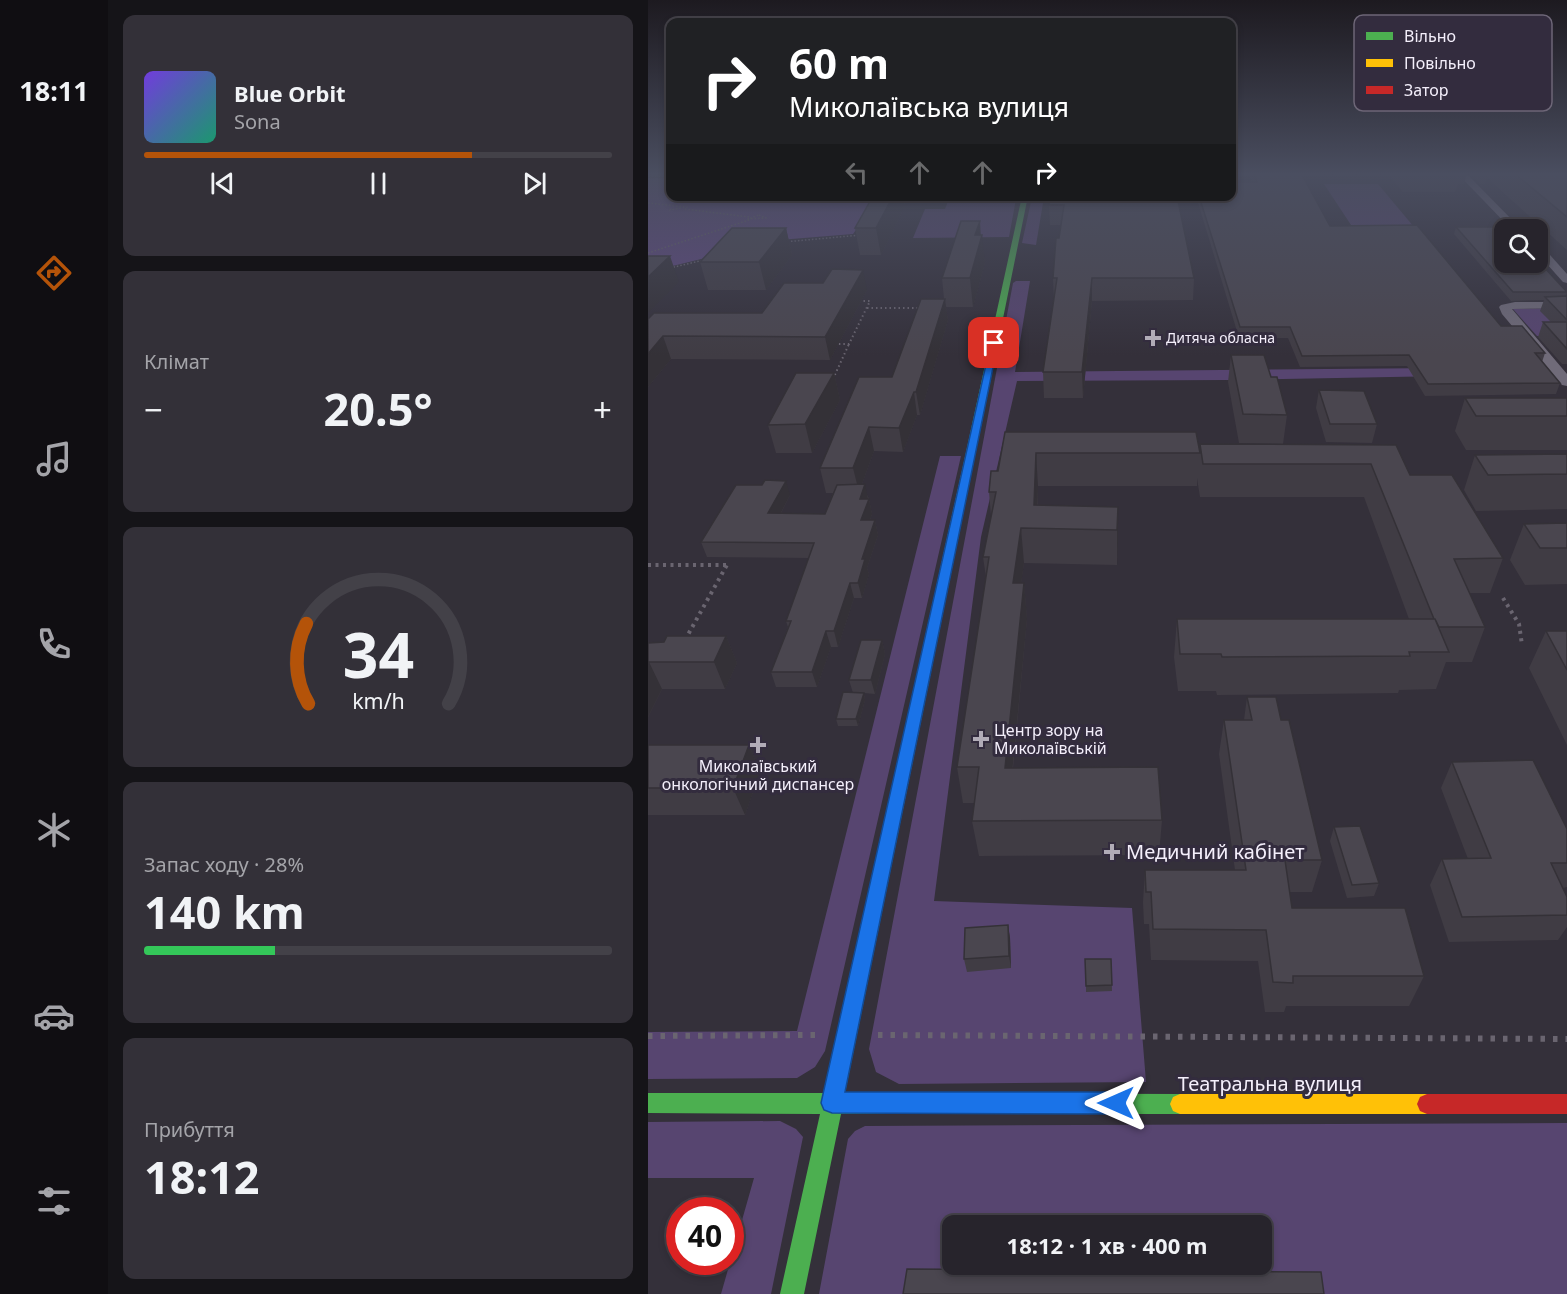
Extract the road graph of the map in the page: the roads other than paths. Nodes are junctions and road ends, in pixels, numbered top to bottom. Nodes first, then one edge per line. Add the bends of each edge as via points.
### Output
1 (1017, 233) edge
2 (1548, 259) edge
3 (1567, 280) edge
4 (1567, 305) edge
5 (1562, 369) edge
6 (1567, 382) edge
7 (648, 1102) edge
8 (832, 1103) junction
9 (1567, 1104) edge
10 (792, 1294) edge

1 - 8 street
2 - 3 street
4 - 5 street via 1505,307
5 - 6 street
7 - 8 street, Театральна вулиця
8 - 9 street, Театральна вулиця
8 - 10 street

